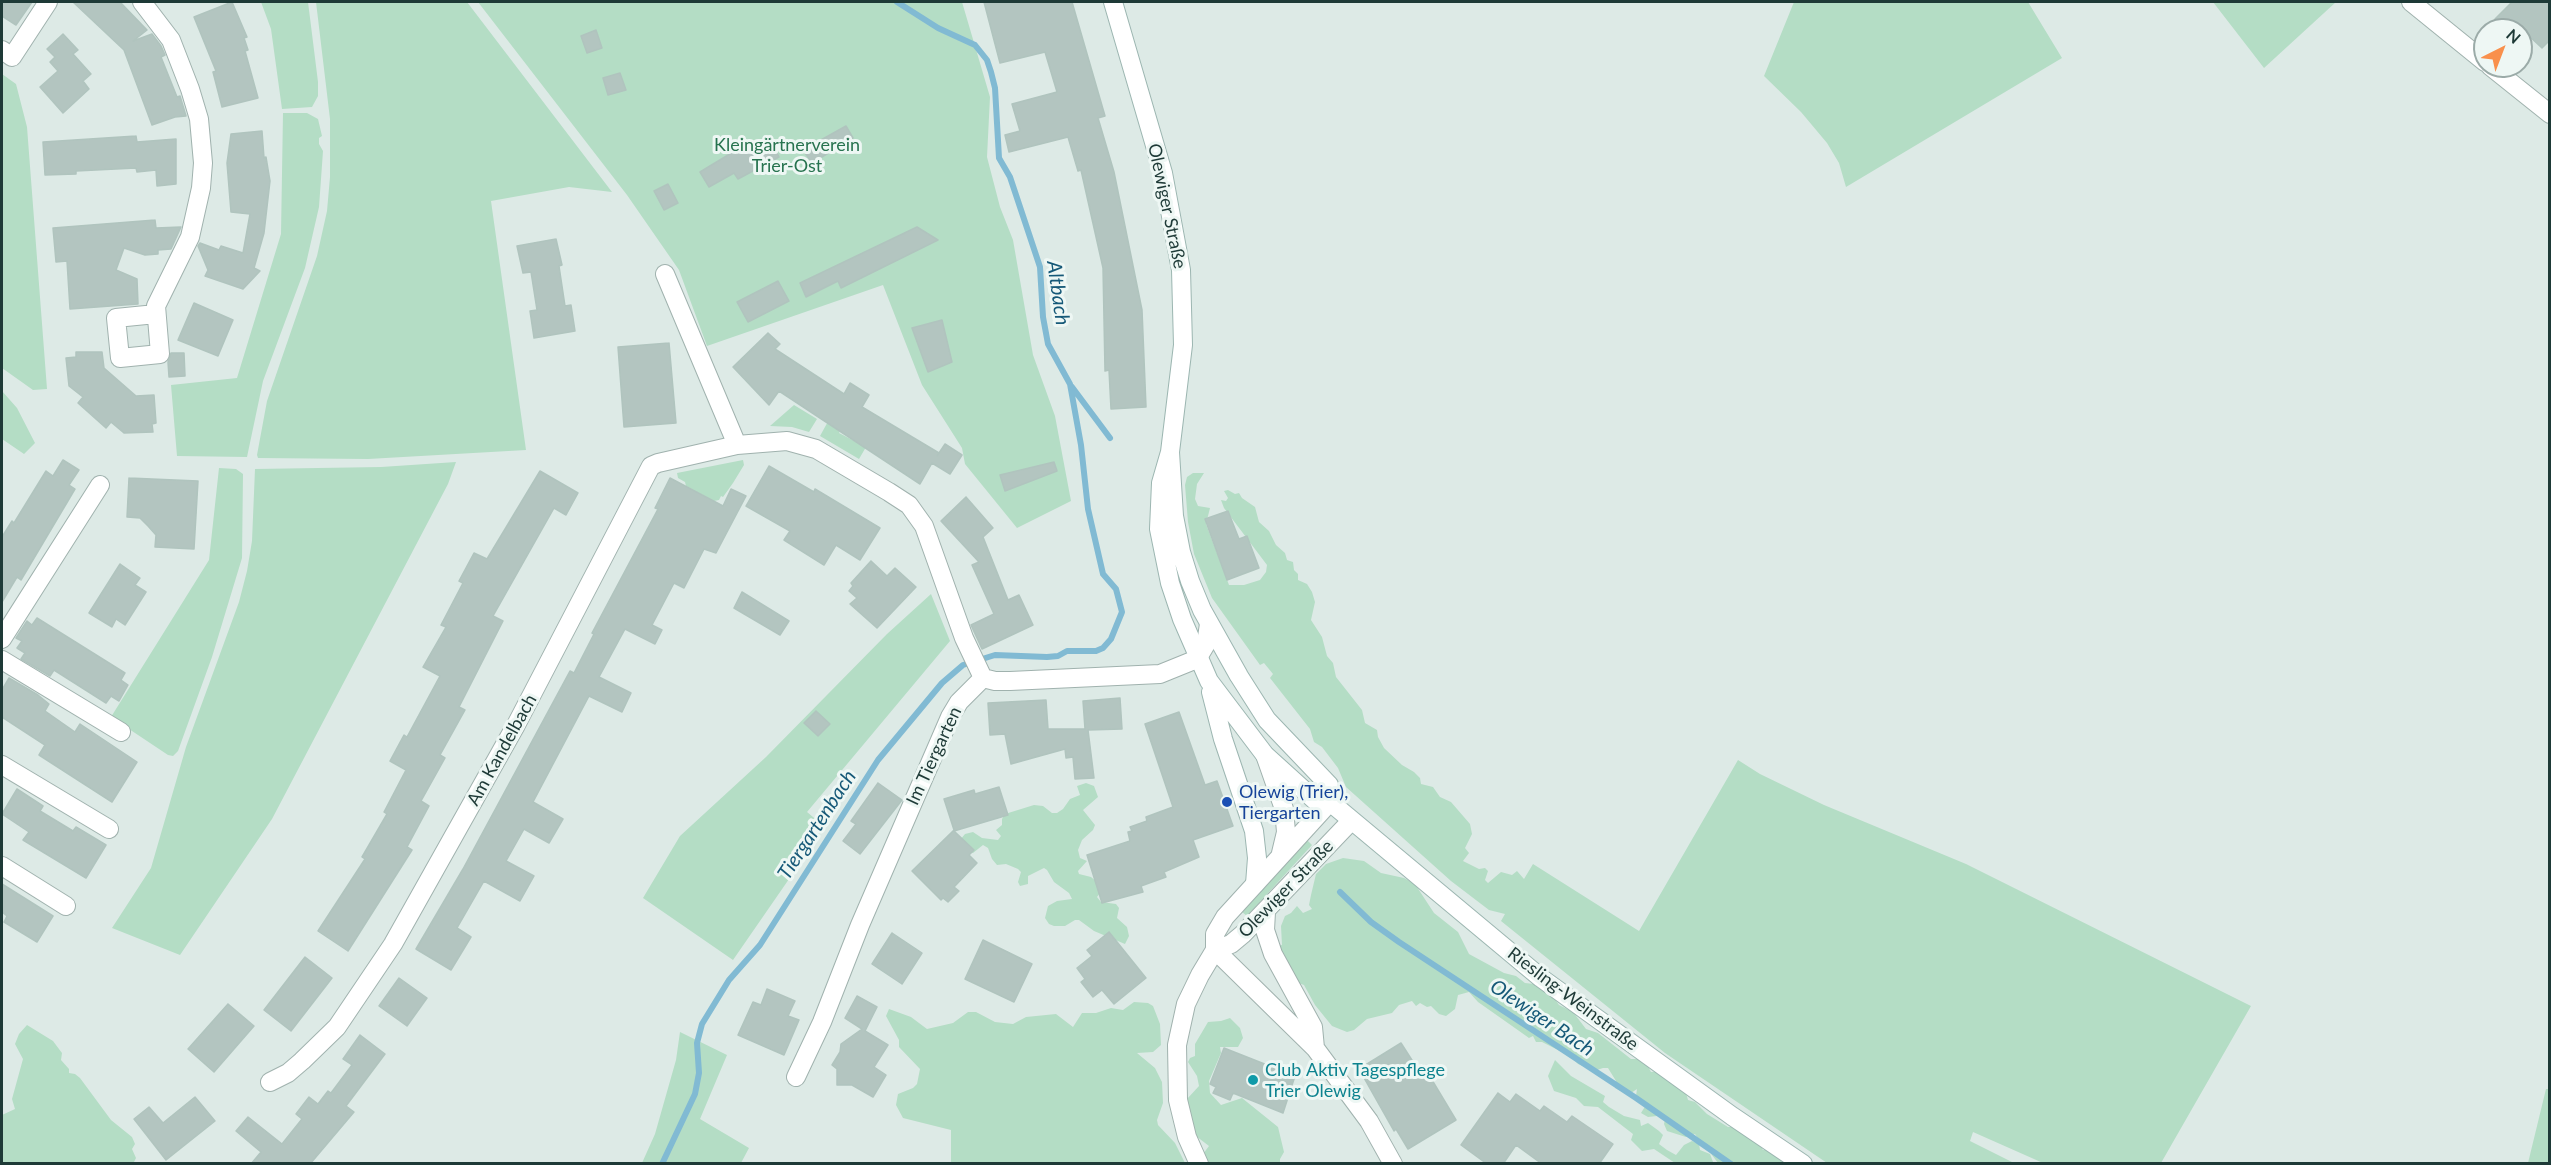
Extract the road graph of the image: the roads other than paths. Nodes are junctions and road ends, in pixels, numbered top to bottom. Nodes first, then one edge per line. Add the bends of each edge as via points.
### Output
1 (48, 2) edge
2 (142, 2) edge
3 (1113, 2) edge
4 (2411, 2) edge
5 (2, 50) edge
6 (2473, 52) edge
7 (2505, 78) edge
8 (2550, 114) edge
9 (665, 274) dead end
10 (156, 314) dead end
11 (737, 445) junction
12 (1170, 452) junction
13 (100, 485) dead end
14 (1209, 624) junction
15 (2, 639) edge
16 (1197, 658) junction
17 (2, 660) edge
18 (977, 666) junction
19 (1209, 681) junction
20 (121, 732) dead end
21 (1265, 755) junction
22 (2, 765) edge
23 (1330, 802) junction
24 (1352, 821) junction
25 (109, 829) dead end
26 (1281, 855) junction
27 (2, 866) edge
28 (1255, 884) junction
29 (66, 906) dead end
30 (1266, 912) junction
31 (1215, 950) junction
32 (1315, 1048) junction
33 (796, 1077) dead end
34 (270, 1082) dead end
35 (1199, 1164) edge
36 (1393, 1164) edge
37 (1803, 1164) edge

1 - 5 street via 12,57
2 - 10 street via 164,29 181,64 198,119 202,163 198,207 190,237 156,306
3 - 12 street, Olewiger Straße via 1163,173 1180,262 1183,345
4 - 6 street
7 - 8 street
9 - 11 street
11 - 18 street, Am Kandelbach via 775,440 807,445 909,506 924,526
11 - 34 street, Am Kandelbach via 658,462 647,471 521,716 393,944 337,1027 302,1061
12 - 14 street, Olewiger Straße via 1174,516 1181,552
12 - 16 street, Olewiger Straße via 1161,483 1159,529 1170,583
13 - 15 street
14 - 16 street via 1206,644
14 - 23 street, Olewiger Straße via 1267,720 1329,785 1333,798
16 - 18 street via 1179,668 1146,675 1002,681
16 - 19 street, Olewiger Straße
17 - 20 street
18 - 33 street, Im Tiergarten via 950,717
19 - 21 street, Olewiger Straße
19 - 28 street via 1223,739 1254,831
21 - 23 street, Olewiger Straße via 1318,803
21 - 26 street via 1284,809 1286,832
22 - 25 street
23 - 24 street, Olewiger Straße
23 - 26 street
24 - 30 street, Olewiger Straße
24 - 37 street, Riesling-Weinstraße via 1541,978
26 - 28 street
27 - 29 street
28 - 31 street via 1219,925
30 - 31 street, Olewiger Straße via 1231,944
30 - 32 street via 1265,930 1273,954 1311,1021
31 - 32 street
31 - 35 street via 1186,1004 1177,1045 1178,1100
32 - 36 street via 1369,1121

